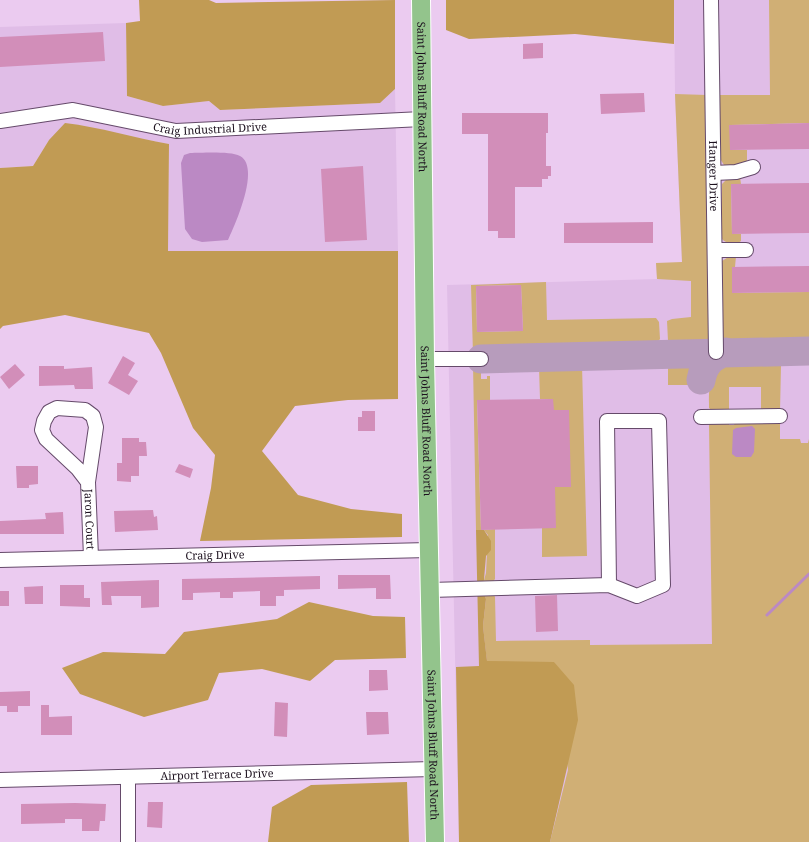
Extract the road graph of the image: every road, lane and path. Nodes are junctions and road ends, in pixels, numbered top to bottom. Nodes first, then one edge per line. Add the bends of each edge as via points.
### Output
1 (421, 0) edge
2 (711, 0) edge
3 (422, 119) junction
4 (0, 121) edge
5 (753, 167) dead end
6 (714, 173) junction
7 (715, 250) junction
8 (746, 250) dead end
9 (716, 352) dead end
10 (482, 358) dead end
11 (425, 359) junction
12 (780, 416) dead end
13 (701, 417) dead end
14 (88, 482) junction
15 (430, 550) junction
16 (91, 557) junction
17 (0, 560) edge
18 (609, 585) junction
19 (430, 590) junction
20 (433, 769) junction
21 (128, 777) junction
22 (0, 780) edge
23 (128, 842) edge
24 (435, 842) edge

1 - 3 main road, Saint Johns Bluff Road North
2 - 6 street, Hanger Drive
3 - 4 street, Craig Industrial Drive via 176,131 73,110
3 - 11 main road, Saint Johns Bluff Road North
5 - 6 street via 736,172
6 - 7 street, Hanger Drive
7 - 8 street
7 - 9 street, Hanger Drive
10 - 11 street
11 - 15 main road, Saint Johns Bluff Road North
12 - 13 street
14 - 14 street, Jaron Court via 96,427 93,416 85,410 57,408 49,412 42,430 46,439
14 - 16 street, Jaron Court
15 - 16 street, Craig Drive
15 - 19 main road, Saint Johns Bluff Road North
16 - 17 street, Craig Drive
18 - 18 street via 637,596 662,585 659,422 607,421
18 - 19 street
19 - 20 main road, Saint Johns Bluff Road North
20 - 21 street, Airport Terrace Drive
20 - 24 main road, Saint Johns Bluff Road North
21 - 22 street, Airport Terrace Drive
21 - 23 street

